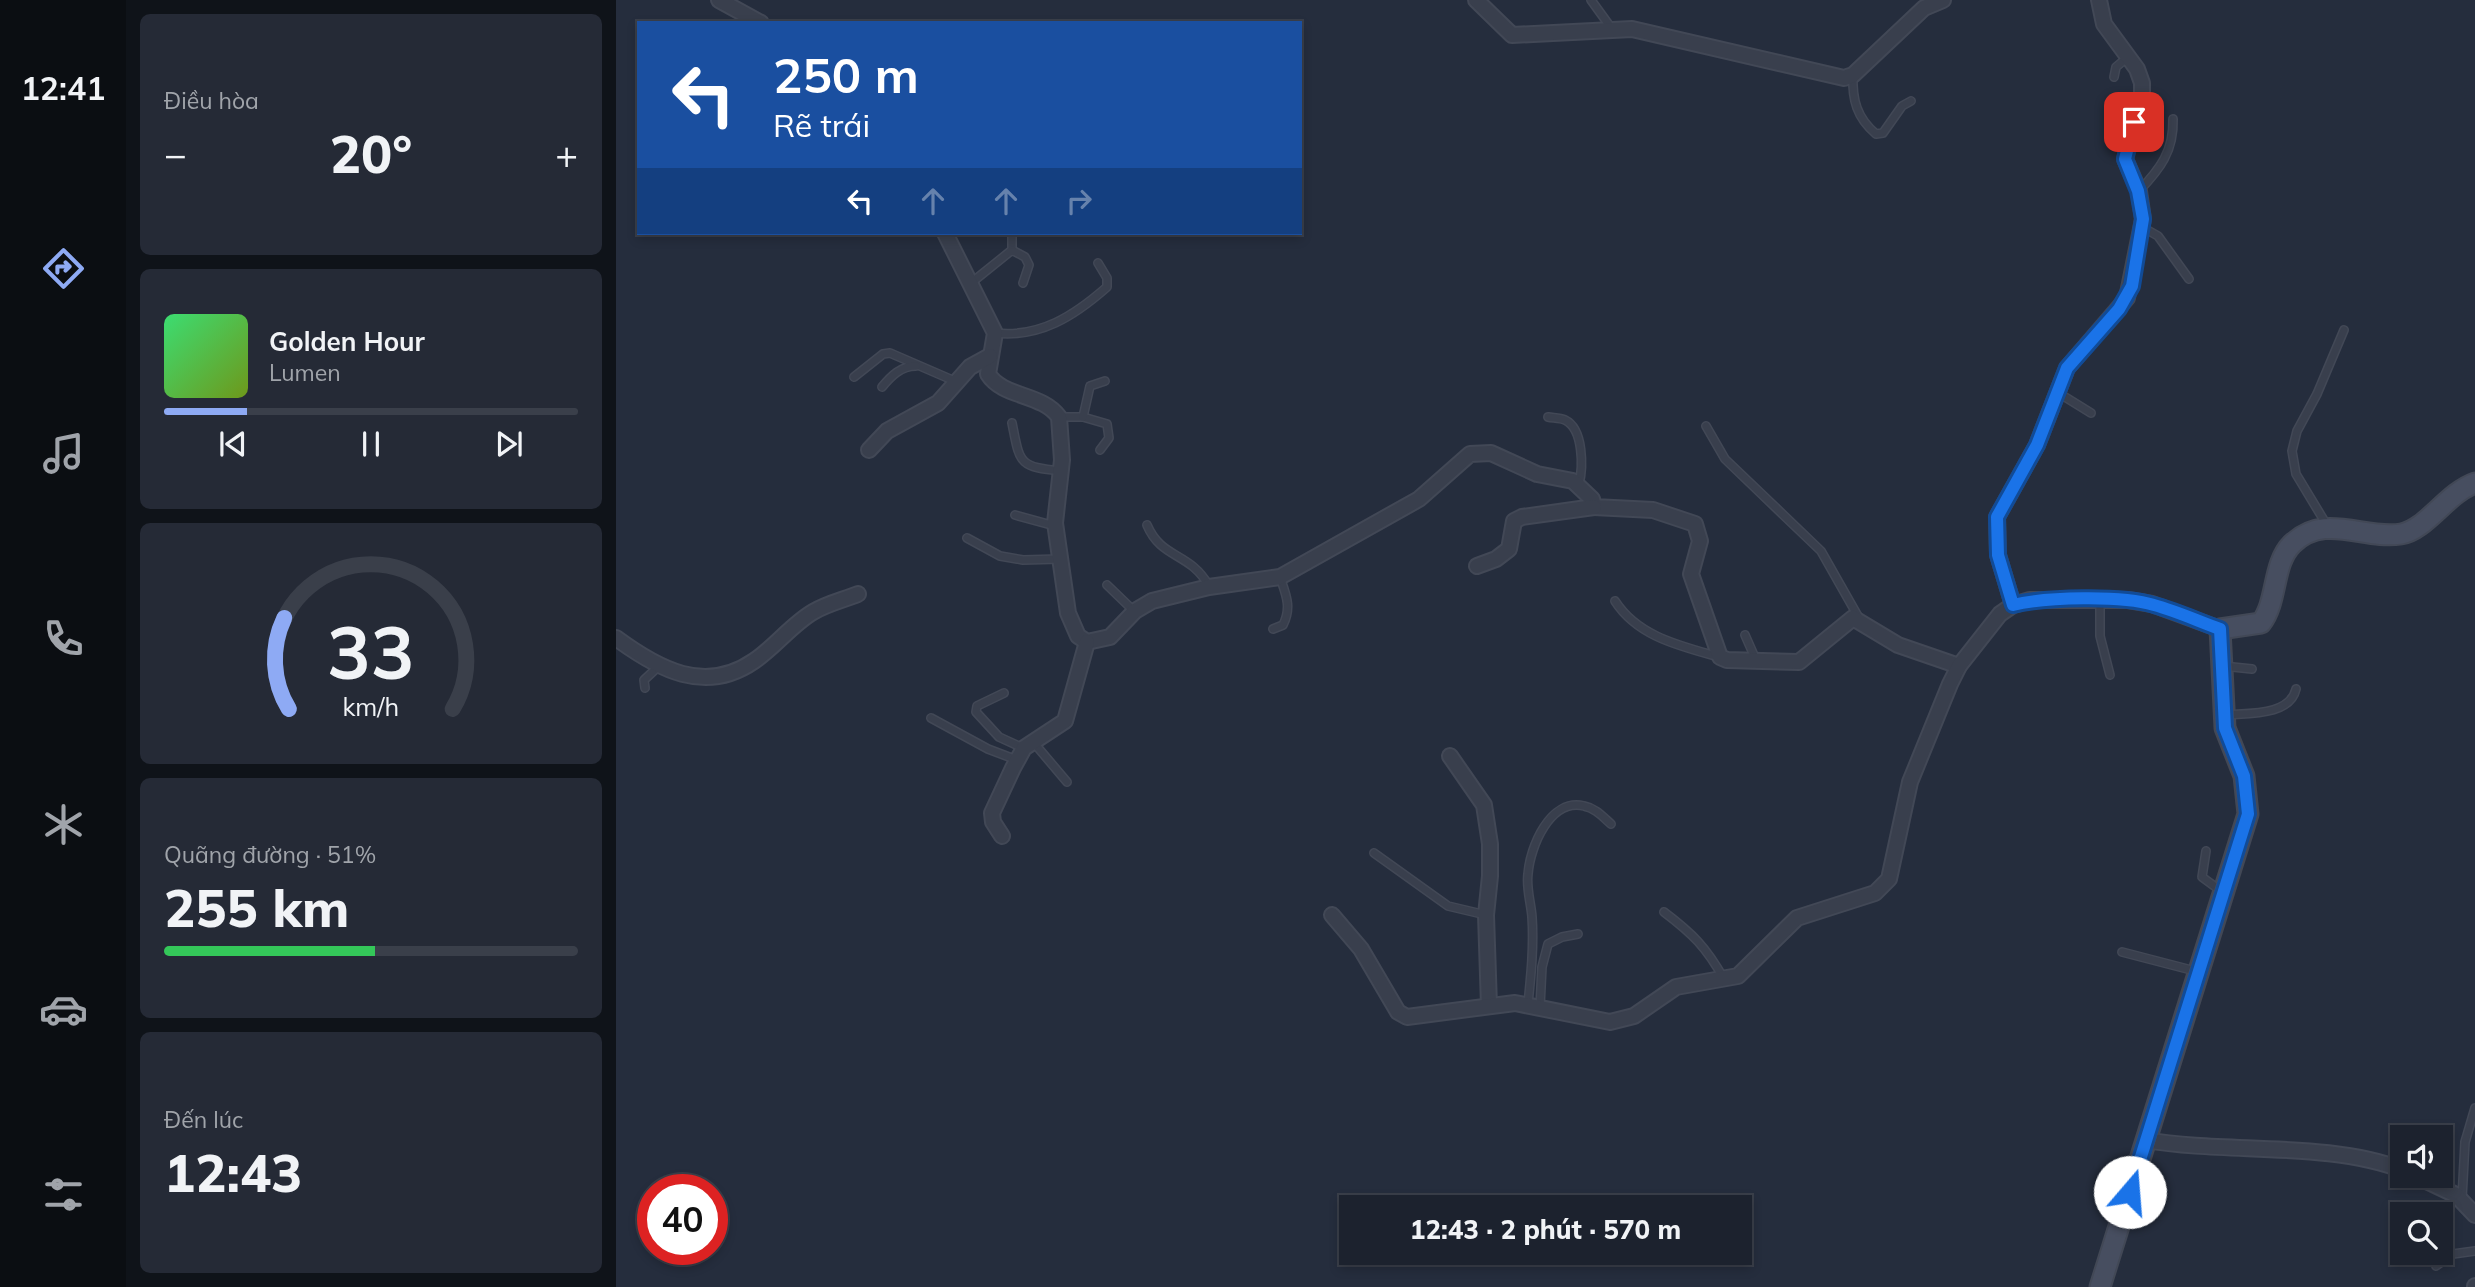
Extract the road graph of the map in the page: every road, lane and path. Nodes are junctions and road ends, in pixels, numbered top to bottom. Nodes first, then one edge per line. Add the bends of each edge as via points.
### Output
1 (719, 0) edge
2 (1476, 0) edge
3 (1591, 0) edge
4 (1943, 0) edge
5 (2099, 0) edge
6 (757, 21) edge
7 (1613, 29) junction
8 (2128, 57) junction
9 (1853, 75) junction
10 (2114, 77) dead end
11 (1910, 101) dead end
12 (2173, 119) dead end
13 (2138, 191) junction
14 (2142, 226) junction
15 (946, 235) edge
16 (1012, 235) edge
17 (1012, 250) junction
18 (1098, 263) dead end
19 (2189, 279) dead end
20 (971, 283) junction
21 (1023, 283) dead end
22 (2344, 330) dead end
23 (995, 333) junction
24 (990, 356) junction
25 (920, 366) junction
26 (855, 377) dead end
27 (1105, 381) dead end
28 (958, 382) junction
29 (882, 387) dead end
30 (2056, 391) junction
31 (2091, 413) dead end
32 (1083, 416) junction
33 (1059, 417) junction
34 (1548, 417) dead end
35 (1012, 423) dead end
36 (1706, 426) dead end
37 (869, 450) dead end
38 (1100, 450) dead end
39 (1060, 471) junction
40 (2475, 483) edge
41 (1579, 484) junction
42 (1594, 507) junction
43 (1015, 515) dead end
44 (1147, 525) dead end
45 (1056, 526) junction
46 (2328, 528) junction
47 (967, 538) dead end
48 (1060, 559) junction
49 (1477, 566) dead end
50 (1280, 577) junction
51 (1107, 585) dead end
52 (1209, 587) junction
53 (858, 594) dead end
54 (2100, 600) junction
55 (1615, 601) dead end
56 (2013, 605) junction
57 (1135, 611) junction
58 (1860, 619) junction
59 (1273, 629) dead end
60 (2220, 629) junction
61 (1745, 635) dead end
62 (616, 638) edge
63 (1087, 642) junction
64 (1720, 657) junction
65 (1756, 660) junction
66 (659, 666) junction
67 (1959, 666) junction
68 (2223, 666) junction
69 (2252, 669) dead end
70 (2110, 675) dead end
71 (645, 688) dead end
72 (2296, 689) dead end
73 (1004, 693) dead end
74 (2225, 716) junction
75 (931, 718) dead end
76 (1025, 751) junction
77 (1450, 756) dead end
78 (1067, 782) dead end
79 (1611, 824) dead end
80 (1002, 836) dead end
81 (2206, 851) dead end
82 (1374, 853) dead end
83 (2224, 893) junction
84 (1664, 912) dead end
85 (1332, 915) dead end
86 (1486, 915) junction
87 (1578, 934) dead end
88 (2122, 952) dead end
89 (2199, 972) junction
90 (1725, 980) junction
91 (1489, 1006) junction
92 (1534, 1006) junction
93 (2475, 1108) edge
94 (2146, 1140) junction
95 (2390, 1166) edge
96 (2439, 1188) edge
97 (2462, 1200) junction
98 (2475, 1214) edge
99 (2475, 1251) edge
100 (2436, 1266) dead end
101 (2100, 1287) edge

1 - 6 street
2 - 7 street via 1511,35
3 - 7 lane
4 - 9 street via 1924,8
5 - 8 street via 2104,24
7 - 9 street via 1652,33 1836,78
8 - 10 lane via 2116,67
8 - 13 street via 2142,83 2125,159
9 - 11 lane via 1852,93 1860,119 1876,134 1883,133
12 - 13 lane via 2168,155
13 - 14 street
14 - 19 lane via 2158,236
14 - 30 street via 2127,298 2067,368
15 - 20 street
16 - 17 lane
17 - 20 lane
17 - 21 lane via 1029,265
18 - 23 lane via 1107,287 1063,320 1043,330
20 - 23 street
22 - 46 lane via 2292,451 2296,474
23 - 24 street
24 - 28 street via 970,367
24 - 33 street via 987,367 992,380 1039,400
25 - 26 lane via 883,354
25 - 28 lane
25 - 29 lane via 906,366
27 - 32 lane via 1090,386
28 - 37 street via 938,403 887,431
30 - 31 lane
30 - 56 street via 2037,445 1997,517 1998,555
32 - 33 lane
32 - 38 lane via 1107,424 1109,438
33 - 39 street
34 - 41 lane via 1573,427 1582,459
35 - 39 lane via 1023,461 1031,468
36 - 58 lane via 1724,459 1821,551
39 - 45 street
40 - 46 street via 2405,533
41 - 42 street
41 - 50 street via 1537,474 1491,453 1470,454 1419,499
42 - 49 street via 1528,514 1514,521 1508,549
42 - 64 street via 1653,510 1695,524 1700,541 1692,567 1693,582
43 - 45 lane
44 - 52 lane via 1161,548 1183,557 1201,572
45 - 48 street
46 - 60 street via 2290,545 2269,614 2261,623
47 - 48 lane via 1000,556
48 - 63 street via 1072,625
50 - 52 street
50 - 59 lane via 1289,607 1283,625
51 - 57 lane
52 - 57 street via 1152,601
53 - 66 street via 812,613 733,673 687,677
54 - 56 street via 2030,600
54 - 60 street via 2152,604
54 - 70 lane via 2100,636
55 - 64 lane via 1640,626 1668,642
56 - 67 street via 2000,614
57 - 63 street via 1110,637
58 - 65 street via 1846,621 1799,662
58 - 67 street via 1898,645
60 - 68 street
61 - 65 lane
62 - 66 street
63 - 76 street via 1065,720
64 - 65 street
66 - 71 lane via 643,680
67 - 90 street via 1916,766 1884,888 1797,918 1748,969
68 - 69 lane
68 - 74 street
72 - 74 lane via 2285,705 2276,709
73 - 76 lane via 977,706 976,712 999,737
74 - 83 street via 2227,737 2244,776 2248,814
75 - 76 lane via 988,749
76 - 78 lane
76 - 80 street via 992,813
77 - 86 street via 1484,805 1490,876
79 - 92 lane via 1595,810 1572,806 1547,823 1532,848 1527,875
81 - 83 lane via 2202,877
82 - 86 lane via 1448,906
83 - 89 street
84 - 90 lane via 1695,935
85 - 91 street via 1361,949 1398,1012 1407,1017
86 - 91 street
87 - 92 lane via 1548,944
88 - 89 lane
89 - 94 street
90 - 92 street via 1676,987 1622,1021 1588,1019
91 - 92 street
93 - 97 lane via 2465,1142
94 - 95 street via 2186,1147 2343,1157
94 - 101 street
96 - 97 street
97 - 98 street
99 - 100 lane via 2453,1254

